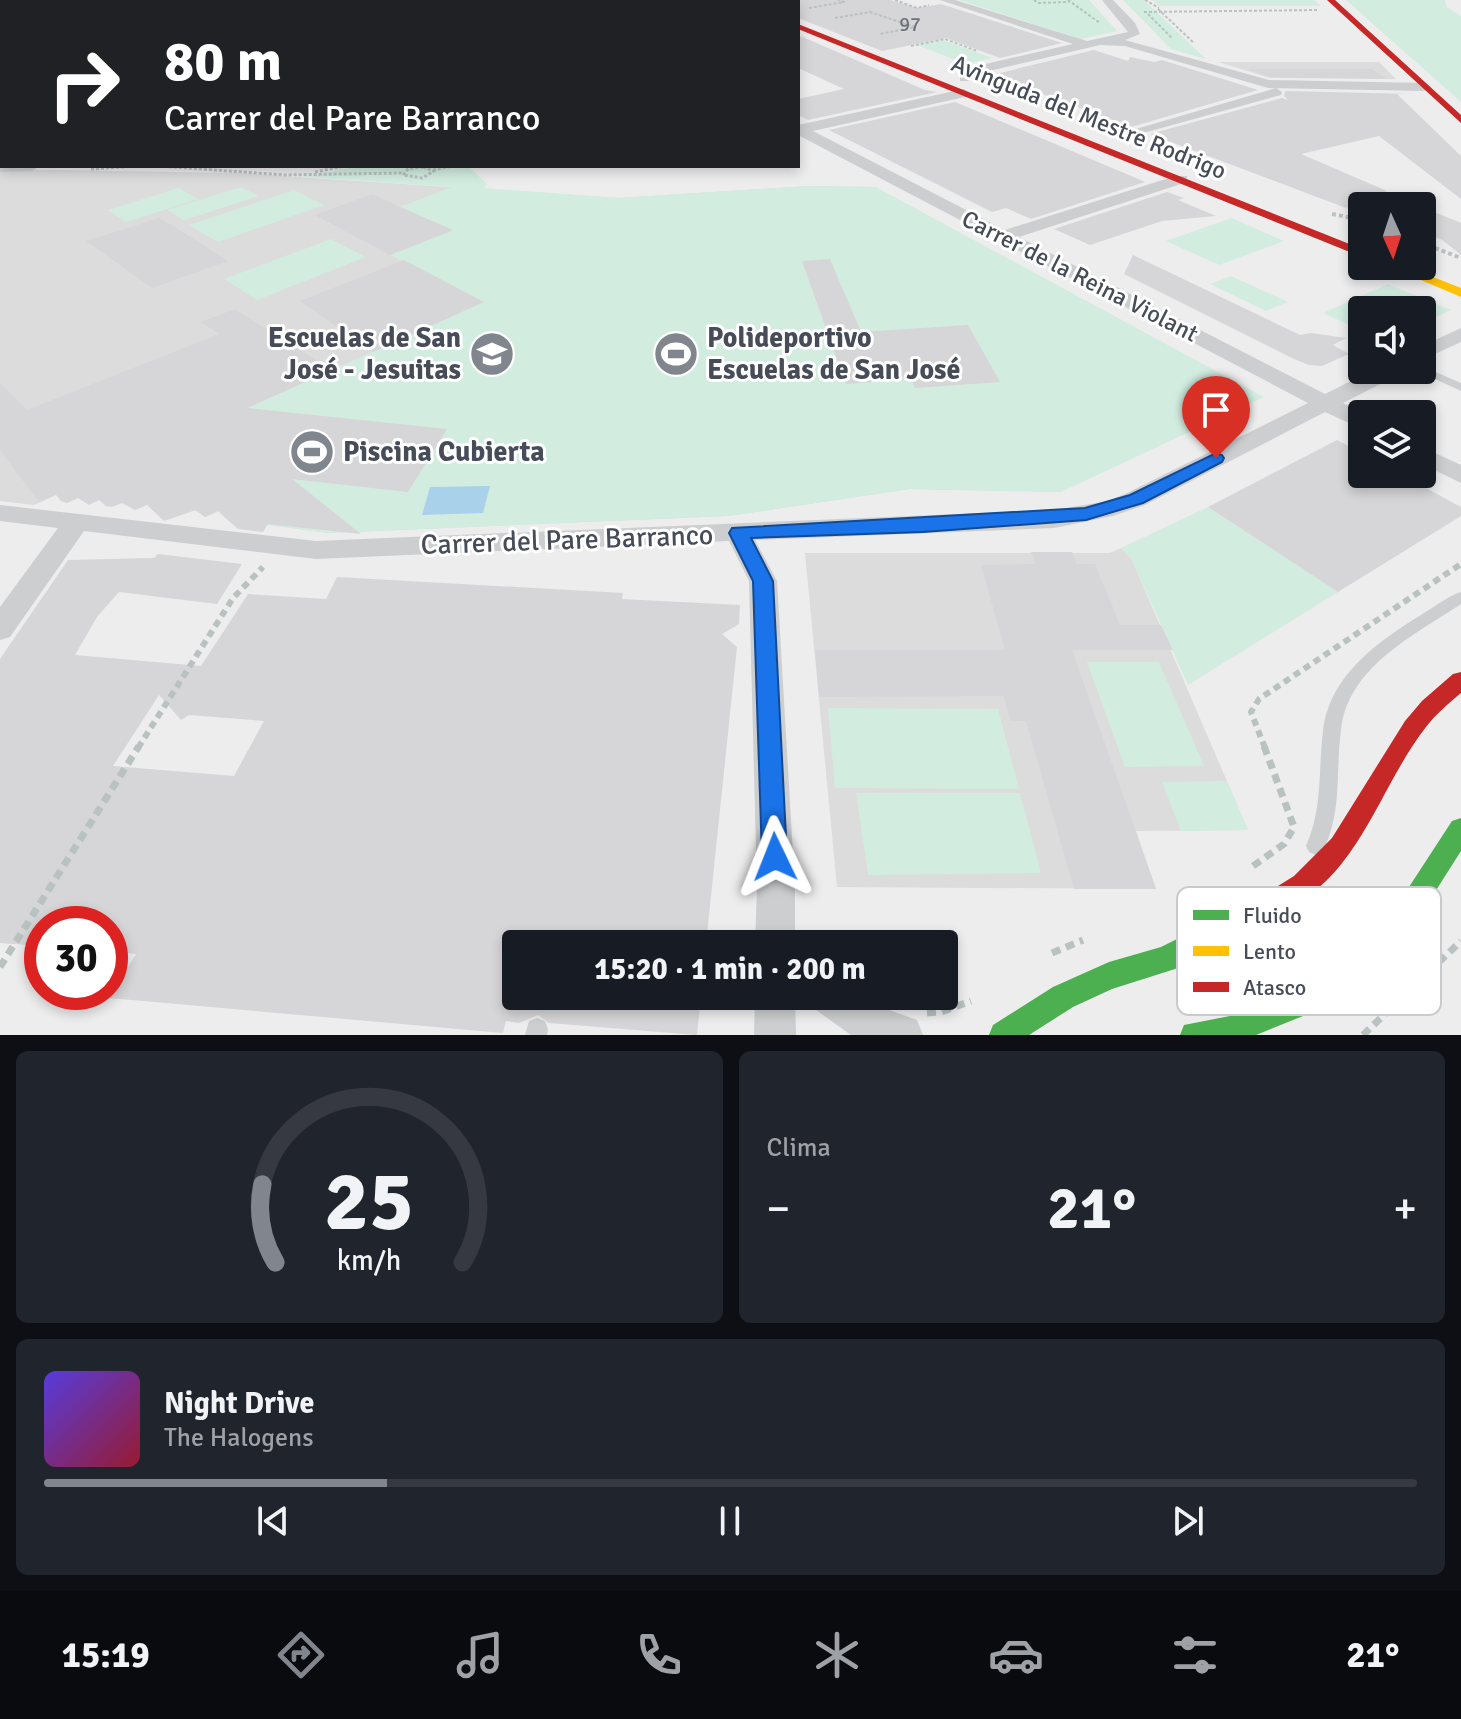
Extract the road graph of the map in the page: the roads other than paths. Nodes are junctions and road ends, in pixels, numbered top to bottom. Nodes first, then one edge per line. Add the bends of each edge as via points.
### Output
1 (945, 0) edge
2 (1107, 0) edge
3 (1330, 4) edge
4 (801, 21) edge
5 (1131, 25) junction
6 (1094, 44) junction
7 (1167, 55) junction
8 (965, 77) junction
9 (1425, 87) junction
10 (1283, 89) junction
11 (1461, 108) edge
12 (1461, 120) edge
13 (800, 129) edge
14 (800, 130) edge
15 (1136, 131) dead end
16 (1181, 179) junction
17 (1348, 227) dead end
18 (1003, 236) junction
19 (1348, 247) edge
20 (1429, 280) edge
21 (1461, 293) edge
22 (1461, 334) edge
23 (1436, 347) edge
24 (1436, 375) edge
25 (1362, 384) edge
26 (1461, 387) edge
27 (1325, 403) junction
28 (1348, 415) edge
29 (1436, 462) edge
30 (1461, 475) edge
31 (0, 513) edge
32 (77, 522) junction
33 (738, 533) junction
34 (1461, 597) edge
35 (0, 629) edge
36 (1461, 680) edge
37 (1461, 829) edge
38 (1285, 887) edge
39 (1303, 887) edge
40 (1424, 887) edge
41 (776, 888) junction
42 (775, 930) edge
43 (787, 930) edge
44 (1177, 953) edge
45 (775, 1010) edge
46 (850, 1010) edge
47 (1270, 1015) edge
48 (911, 1024) edge
49 (775, 1035) edge
50 (1003, 1035) edge
51 (1194, 1035) edge

1 - 6 street
2 - 5 street
3 - 9 main road
3 - 11 main road
4 - 8 main road, Avinguda del Mestre Rodrigo
5 - 6 street via 1134,34
5 - 7 street
6 - 7 street via 1126,43
6 - 8 street
7 - 10 street
8 - 13 street
8 - 16 main road, Avinguda del Mestre Rodrigo
8 - 17 main road, Avinguda del Mestre Rodrigo
9 - 10 street
9 - 12 main road
10 - 15 street
14 - 18 street, Carrer de la Reina Violant
16 - 18 street
16 - 19 main road, Avinguda del Mestre Rodrigo
18 - 27 street, Carrer de la Reina Violant
20 - 21 main road
22 - 23 street
24 - 26 lane
25 - 27 street, Carrer del Pare Barranco
27 - 28 street, Carrer de la Reina Violant
27 - 33 street, Carrer del Pare Barranco via 1136,499 1086,514
29 - 30 street
31 - 32 street, Carrer del Pare Barranco
32 - 33 street, Carrer del Pare Barranco via 316,550
32 - 35 street
33 - 41 street via 763,581
34 - 38 lane via 1365,663 1339,698 1325,827
36 - 39 main road via 1412,728 1343,846
37 - 40 main road
41 - 42 street
41 - 43 street
44 - 50 main road via 1063,997
45 - 49 street
46 - 48 street via 869,1023
47 - 51 main road via 1235,1029

